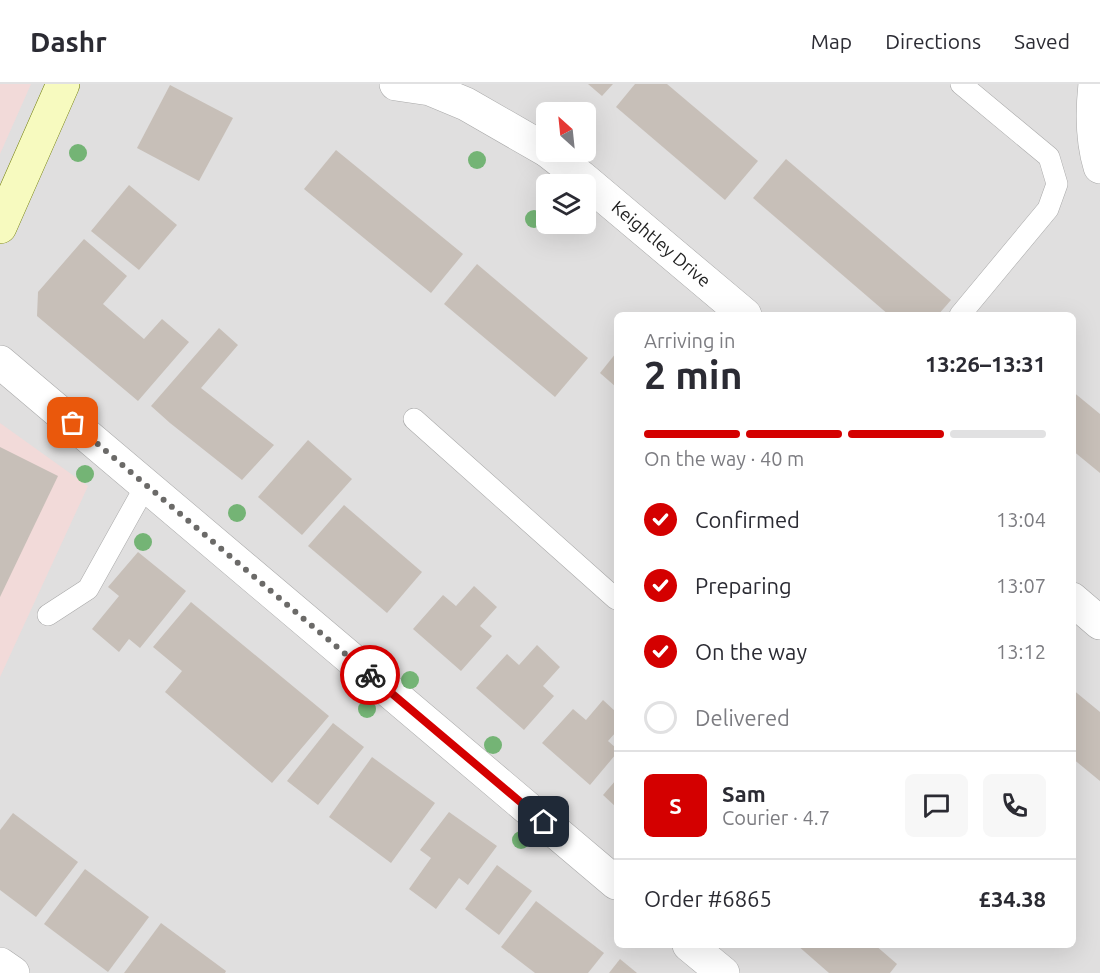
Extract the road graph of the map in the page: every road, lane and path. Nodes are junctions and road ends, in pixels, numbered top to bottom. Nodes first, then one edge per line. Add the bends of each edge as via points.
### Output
1 (63, 84) edge
2 (396, 84) edge
3 (961, 84) edge
4 (1095, 84) edge
5 (536, 144) edge
6 (562, 162) edge
7 (1100, 167) edge
8 (0, 228) edge
9 (740, 312) edge
10 (962, 312) edge
11 (0, 362) edge
12 (414, 419) dead end
13 (146, 485) junction
14 (614, 597) edge
15 (1076, 602) edge
16 (48, 615) dead end
17 (1100, 623) edge
18 (614, 881) edge
19 (693, 948) edge
20 (0, 964) edge
21 (13, 973) edge
22 (723, 973) edge

1 - 8 street
2 - 5 street, Keightley Drive via 430,89 466,104
3 - 10 lane via 1049,158 1057,184 1048,209
4 - 7 street via 1094,133
6 - 9 street, Keightley Drive
11 - 13 street
12 - 14 lane
13 - 16 lane via 88,589
13 - 18 street
15 - 17 street
19 - 22 street
20 - 21 street

